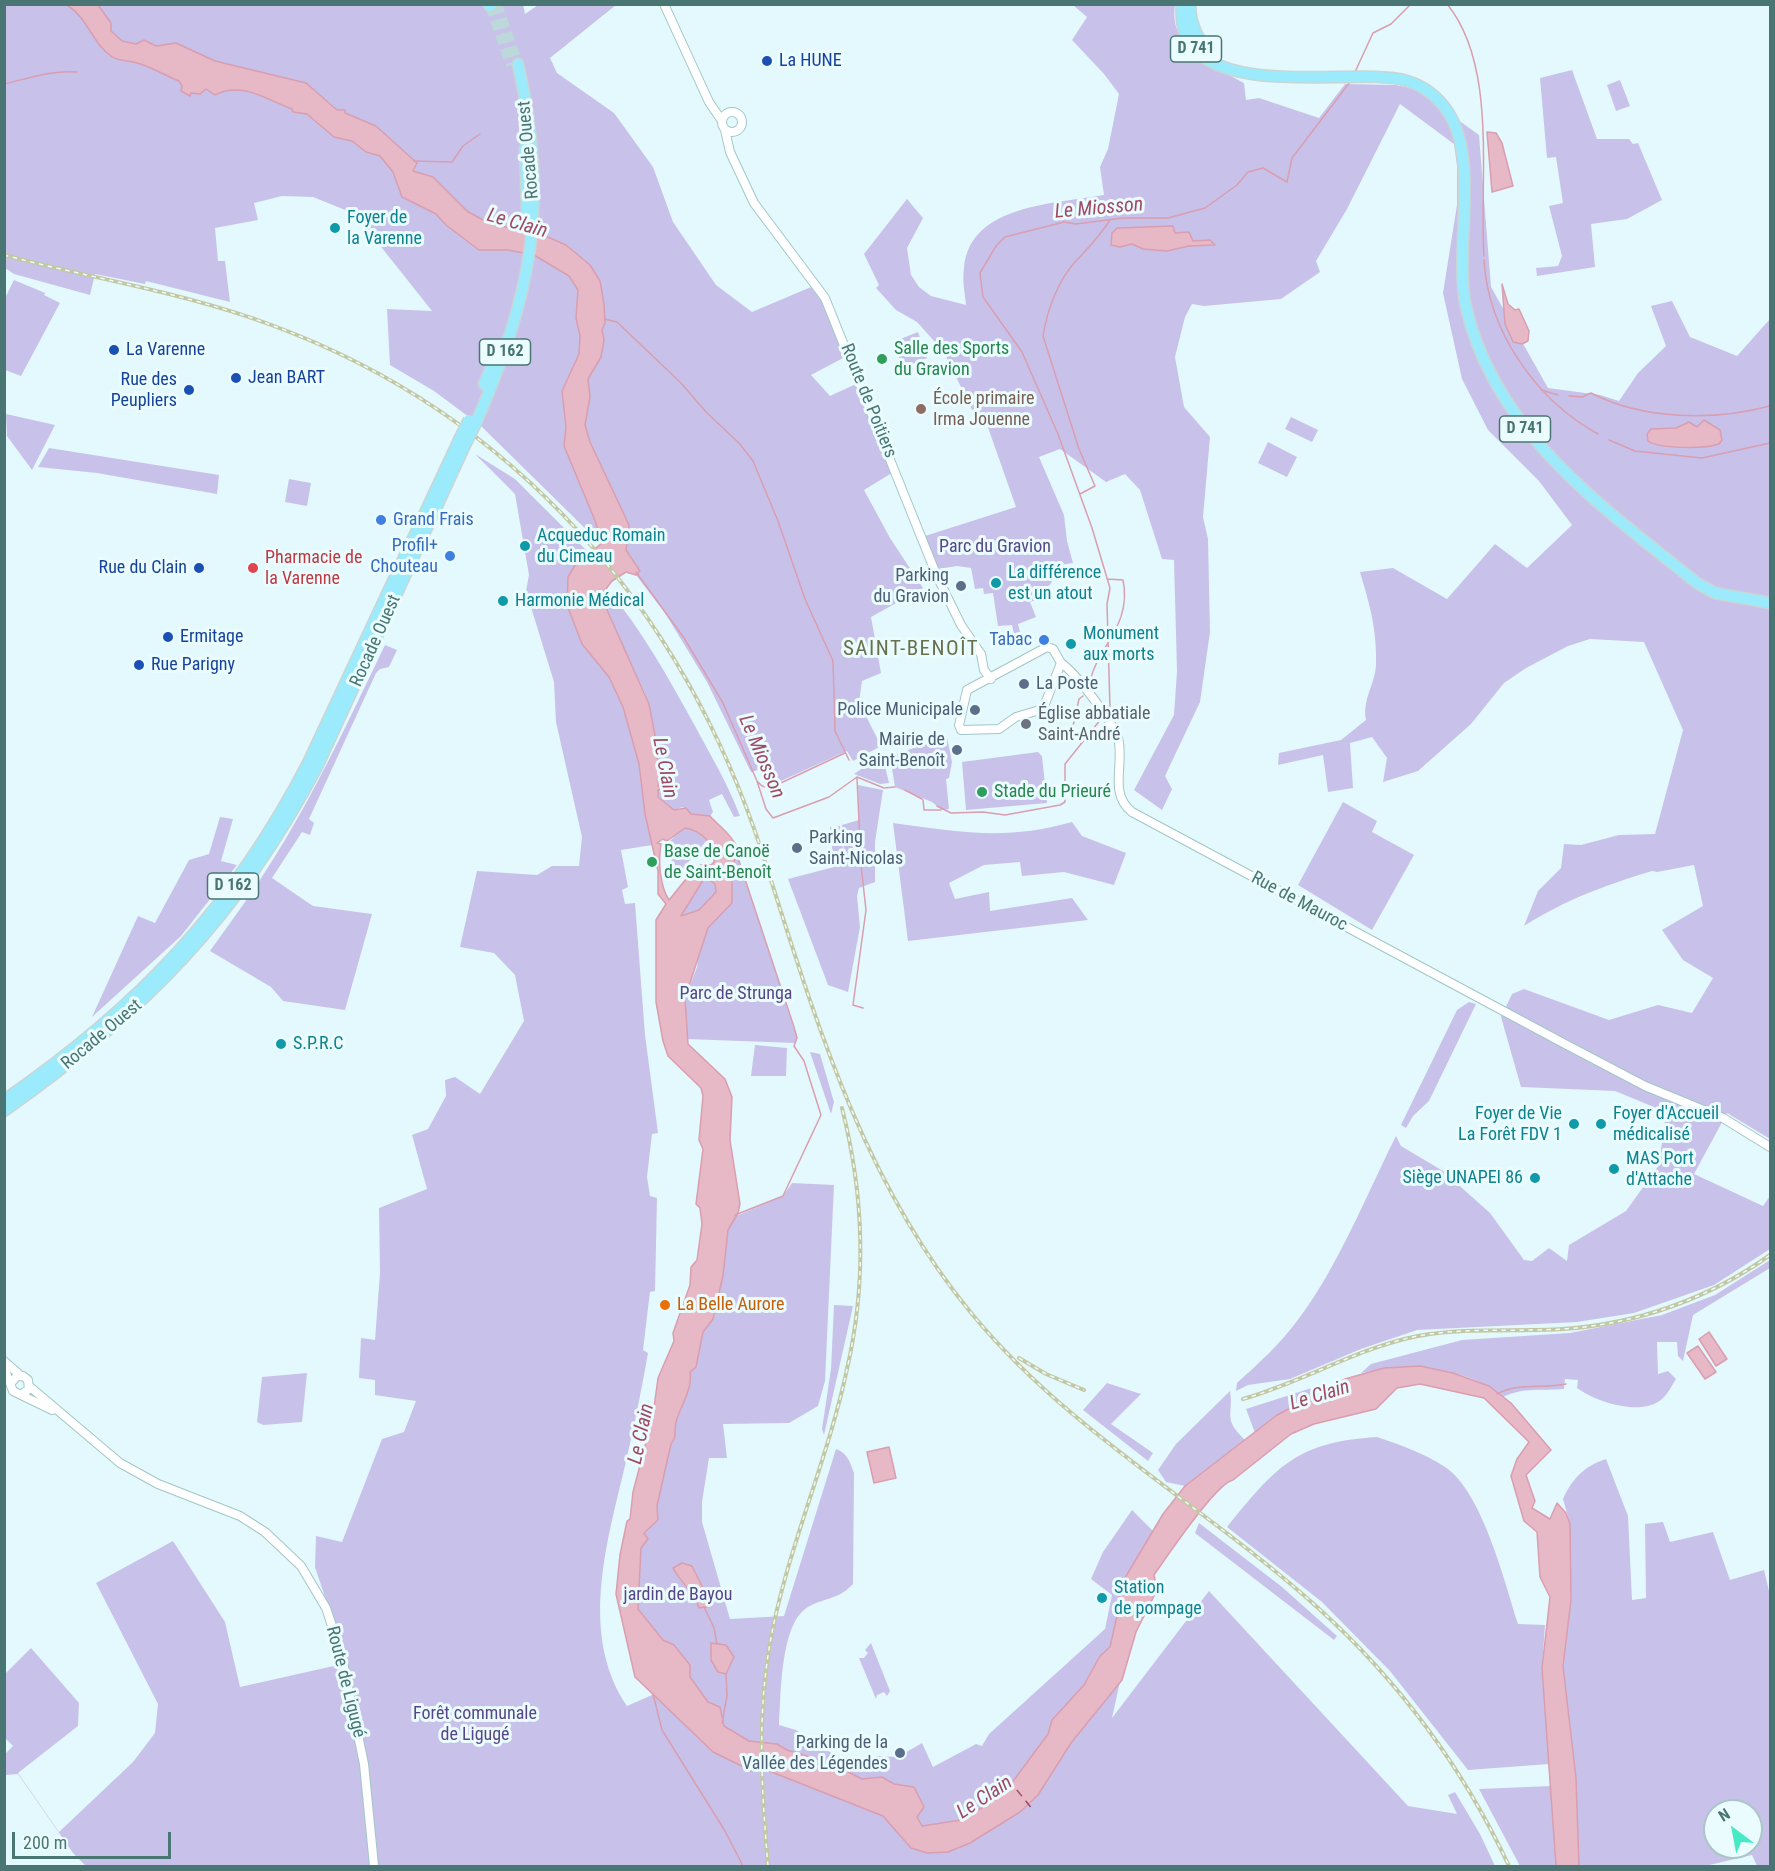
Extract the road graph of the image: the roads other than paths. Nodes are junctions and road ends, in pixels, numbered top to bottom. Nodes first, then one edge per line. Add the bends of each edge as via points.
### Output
1 (664, 4) edge
2 (1182, 4) edge
3 (1190, 4) edge
4 (514, 65) tunnel mouth
5 (1238, 71) junction
6 (714, 107) junction
7 (730, 113) junction
8 (722, 121) junction
9 (726, 130) junction
10 (737, 131) junction
11 (730, 145) junction
12 (462, 442) junction
13 (1770, 603) edge
14 (1061, 663) junction
15 (984, 669) junction
16 (991, 679) junction
17 (977, 684) junction
18 (4, 1100) edge
19 (4, 1110) edge
20 (1770, 1147) edge
21 (4, 1361) edge
22 (4, 1368) edge
23 (21, 1376) junction
24 (11, 1383) junction
25 (30, 1386) junction
26 (21, 1395) junction
27 (69, 1419) junction
28 (374, 1866) edge

1 - 6 street
2 - 5 main road, D 741 via 1184,28 1196,50 1218,65
3 - 5 main road, D 741 via 1201,43 1213,56
4 - 12 main road, Rocade Ouest / D 162, bridge via 530,123 533,228 523,276 503,337
5 - 13 main road, D 741 via 1267,76 1399,79 1423,88 1441,101 1456,126 1463,159 1462,279 1466,307 1484,360 1511,411 1583,490 1697,583 1715,593
6 - 7 street
6 - 8 street
7 - 8 street
7 - 10 street via 741,118 742,125
8 - 9 street
9 - 10 street
9 - 11 street, Route de Poitiers
10 - 11 street
11 - 15 street, Route de Poitiers via 753,203 825,298 936,574 961,625 981,654
12 - 18 main road, Rocade Ouest / D 162 via 308,763 245,869 204,924 159,974 93,1033
12 - 19 main road, Rocade Ouest / D 162 via 322,758 254,875 165,981 98,1041
14 - 16 street, Rue de Mauroc via 1050,647
14 - 17 street via 1042,709 1016,717 999,729 964,731 959,724 964,696
14 - 20 street, Rue de Mauroc via 1078,680 1116,734 1119,796 1132,813 1619,1072 1723,1118
15 - 16 street, Route de Poitiers
15 - 17 street
16 - 17 street
21 - 23 street, Route de Ligugé
22 - 24 street, Route de Ligugé
23 - 24 street
23 - 25 street, Route de Ligugé
24 - 26 street, Route de Ligugé via 13,1391
25 - 26 street
25 - 27 street, Route de Ligugé
26 - 27 street, Route de Ligugé
27 - 28 street, Route de Ligugé via 140,1475 256,1526 286,1549 310,1579 326,1608 341,1653 364,1764

